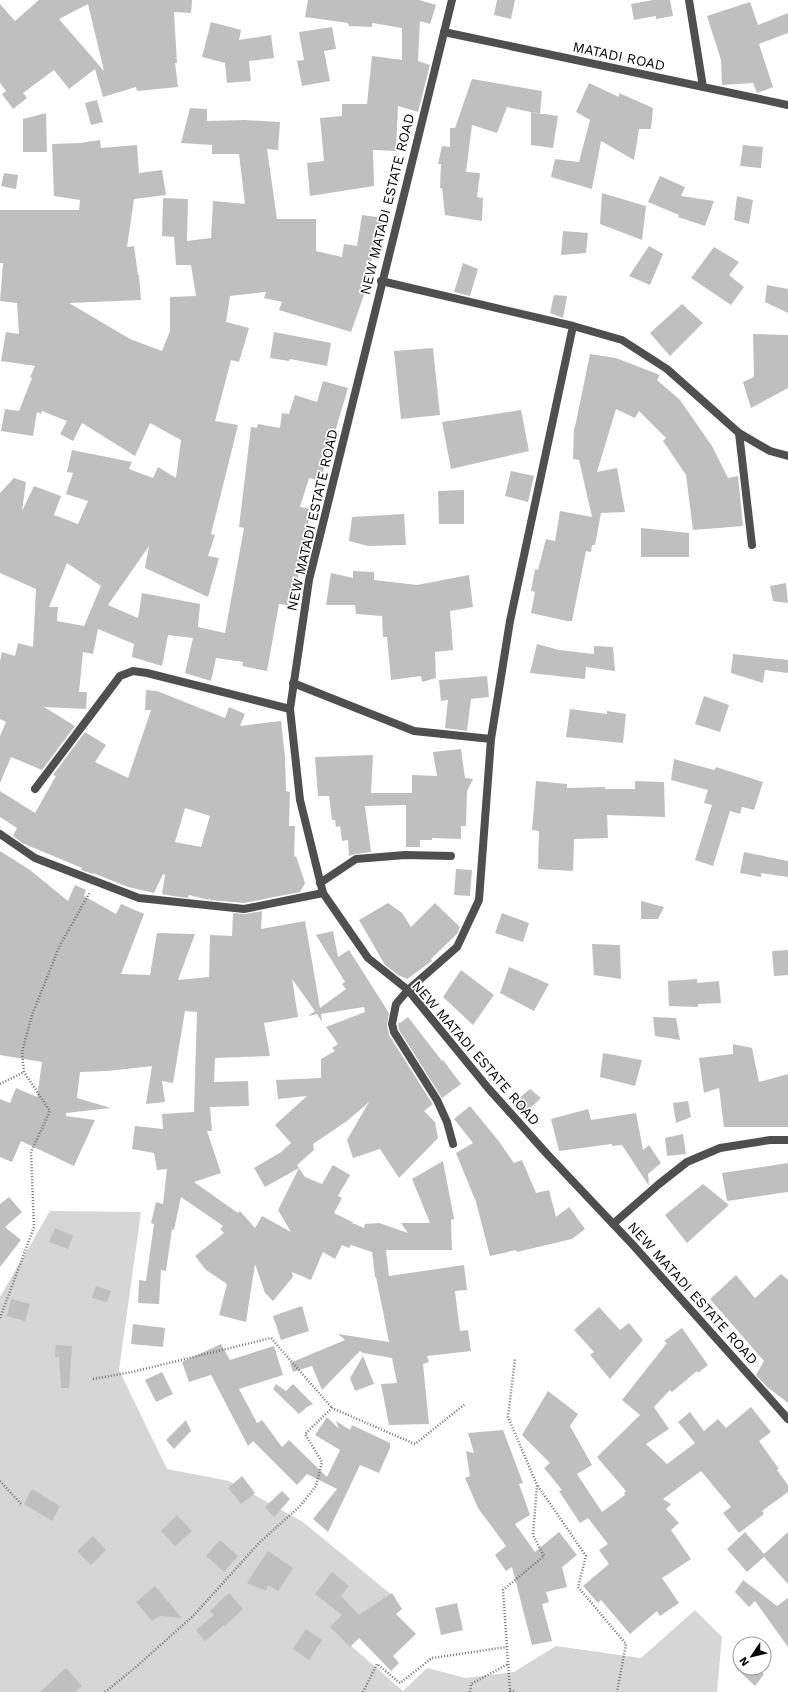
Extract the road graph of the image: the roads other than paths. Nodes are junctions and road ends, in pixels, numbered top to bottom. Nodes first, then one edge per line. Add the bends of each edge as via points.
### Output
1 (452, 0) edge
2 (689, 0) edge
3 (444, 32) junction
4 (703, 87) junction
5 (788, 106) edge
6 (381, 281) junction
7 (573, 326) junction
8 (739, 433) junction
9 (788, 456) edge
10 (752, 545) dead end
11 (293, 683) junction
12 (290, 709) junction
13 (491, 739) junction
14 (35, 789) dead end
15 (0, 834) edge
16 (451, 856) dead end
17 (320, 883) junction
18 (323, 893) junction
19 (408, 990) junction
20 (788, 1140) edge
21 (453, 1144) dead end
22 (613, 1224) junction
23 (787, 1417) edge

1 - 3 street, NEW MATADI ESTATE ROAD
2 - 4 street
3 - 4 street, MATADI ROAD
3 - 6 street, NEW MATADI ESTATE ROAD
4 - 5 street, MATADI ROAD
6 - 7 street
6 - 11 street, NEW MATADI ESTATE ROAD via 309,580
7 - 8 street via 622,340 667,369
7 - 13 street via 510,622
8 - 9 street via 770,451
8 - 10 street
11 - 12 street, NEW MATADI ESTATE ROAD
11 - 13 street via 414,731
12 - 14 street via 133,671 120,676
12 - 17 street, NEW MATADI ESTATE ROAD via 300,800
13 - 19 street via 479,900 457,946
15 - 18 street via 34,858 139,898 244,909
16 - 17 street via 405,855 356,859
17 - 18 street, NEW MATADI ESTATE ROAD
18 - 19 street, NEW MATADI ESTATE ROAD via 368,958
19 - 21 street via 394,1008 394,1032 437,1100
19 - 22 street, NEW MATADI ESTATE ROAD via 488,1088
20 - 22 street via 770,1140 720,1148 687,1162
22 - 23 street, NEW MATADI ESTATE ROAD

